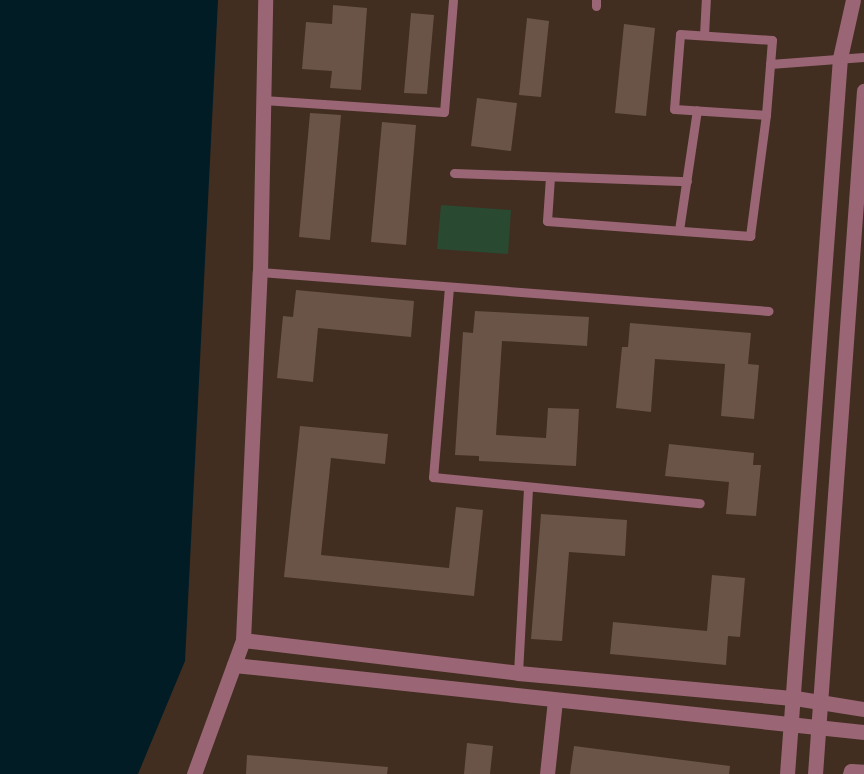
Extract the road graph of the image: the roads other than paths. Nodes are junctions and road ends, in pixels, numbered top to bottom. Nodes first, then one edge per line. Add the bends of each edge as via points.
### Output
1 (265, 0) edge
2 (453, 0) edge
3 (706, 0) edge
4 (853, 0) edge
5 (704, 35) junction
6 (864, 57) edge
7 (840, 58) junction
8 (770, 64) junction
9 (864, 91) edge
10 (263, 100) junction
11 (698, 110) junction
12 (766, 115) junction
13 (454, 173) dead end
14 (550, 177) junction
15 (687, 181) junction
16 (679, 230) junction
17 (260, 272) junction
18 (449, 286) junction
19 (769, 311) dead end
20 (528, 487) junction
21 (700, 503) dead end
22 (243, 639) junction
23 (234, 665) junction
24 (518, 673) junction
25 (795, 698) junction
26 (555, 700) junction
27 (821, 703) junction
28 (864, 709) edge
29 (792, 724) junction
30 (819, 727) junction
31 (864, 732) edge
32 (864, 772) edge
33 (194, 774) edge
34 (547, 774) edge
35 (787, 774) edge
36 (815, 774) edge
37 (850, 774) edge

1 - 10 street
2 - 10 lane via 444,112
3 - 5 lane
4 - 7 street
5 - 8 lane via 772,40
5 - 11 lane via 680,34 674,109
6 - 7 lane
7 - 8 lane
7 - 25 street
8 - 12 lane
9 - 27 street
10 - 17 street
11 - 12 lane
11 - 15 lane
12 - 16 lane via 750,236
13 - 14 lane
14 - 15 lane
14 - 16 lane via 548,221
15 - 16 lane
17 - 18 lane
17 - 22 street
18 - 19 lane
18 - 20 lane via 433,477
20 - 21 lane
20 - 24 lane
22 - 23 street
22 - 24 street
23 - 26 street
23 - 33 street
24 - 25 street
25 - 27 street
25 - 29 street
26 - 29 street
26 - 34 street
27 - 28 street
27 - 30 street
29 - 30 street
29 - 35 street
30 - 31 street
30 - 36 street
32 - 37 street

